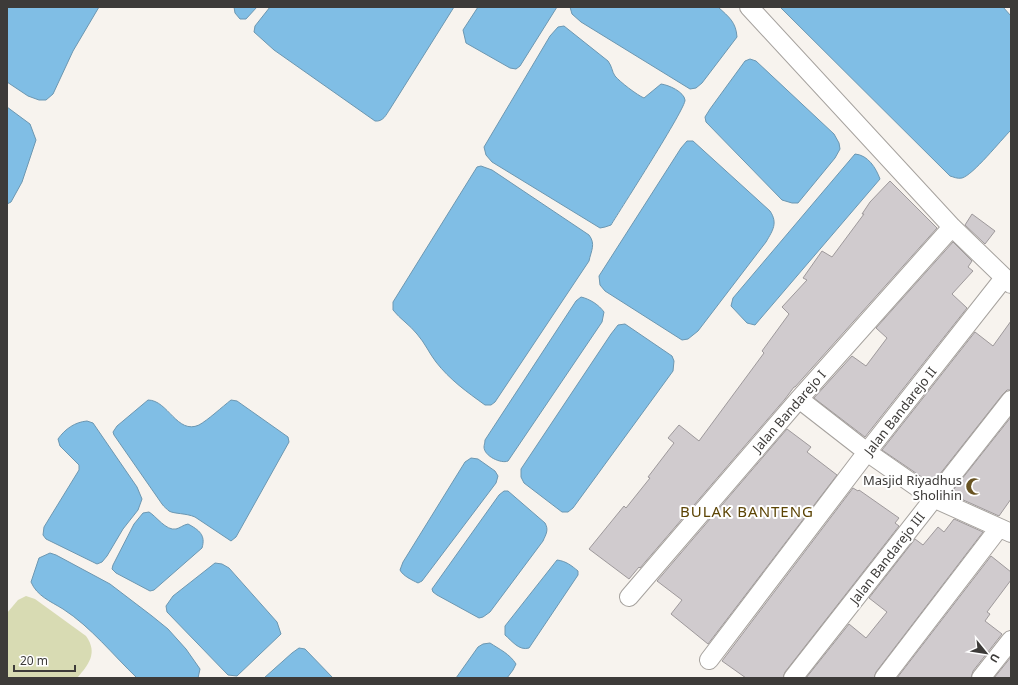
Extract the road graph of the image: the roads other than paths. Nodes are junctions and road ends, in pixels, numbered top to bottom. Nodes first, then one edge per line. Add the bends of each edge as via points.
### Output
1 (749, 7) edge
2 (952, 227) junction
3 (1008, 281) edge
4 (799, 399) junction
5 (1011, 400) edge
6 (867, 452) junction
7 (933, 498) junction
8 (1005, 531) edge
9 (629, 597) dead end
10 (1011, 640) edge
11 (709, 660) dead end
12 (793, 678) edge
13 (884, 678) edge
14 (981, 678) edge

1 - 2 street
2 - 3 street
2 - 4 street, Jalan Bandarejo I
3 - 6 street, Jalan Bandarejo II
4 - 6 street
4 - 9 street, Jalan Bandarejo I
5 - 7 street, Jalan Bandarejo III
6 - 7 street
6 - 11 street, Jalan Bandarejo II
7 - 8 street
7 - 12 street, Jalan Bandarejo III
8 - 13 street
10 - 14 street

